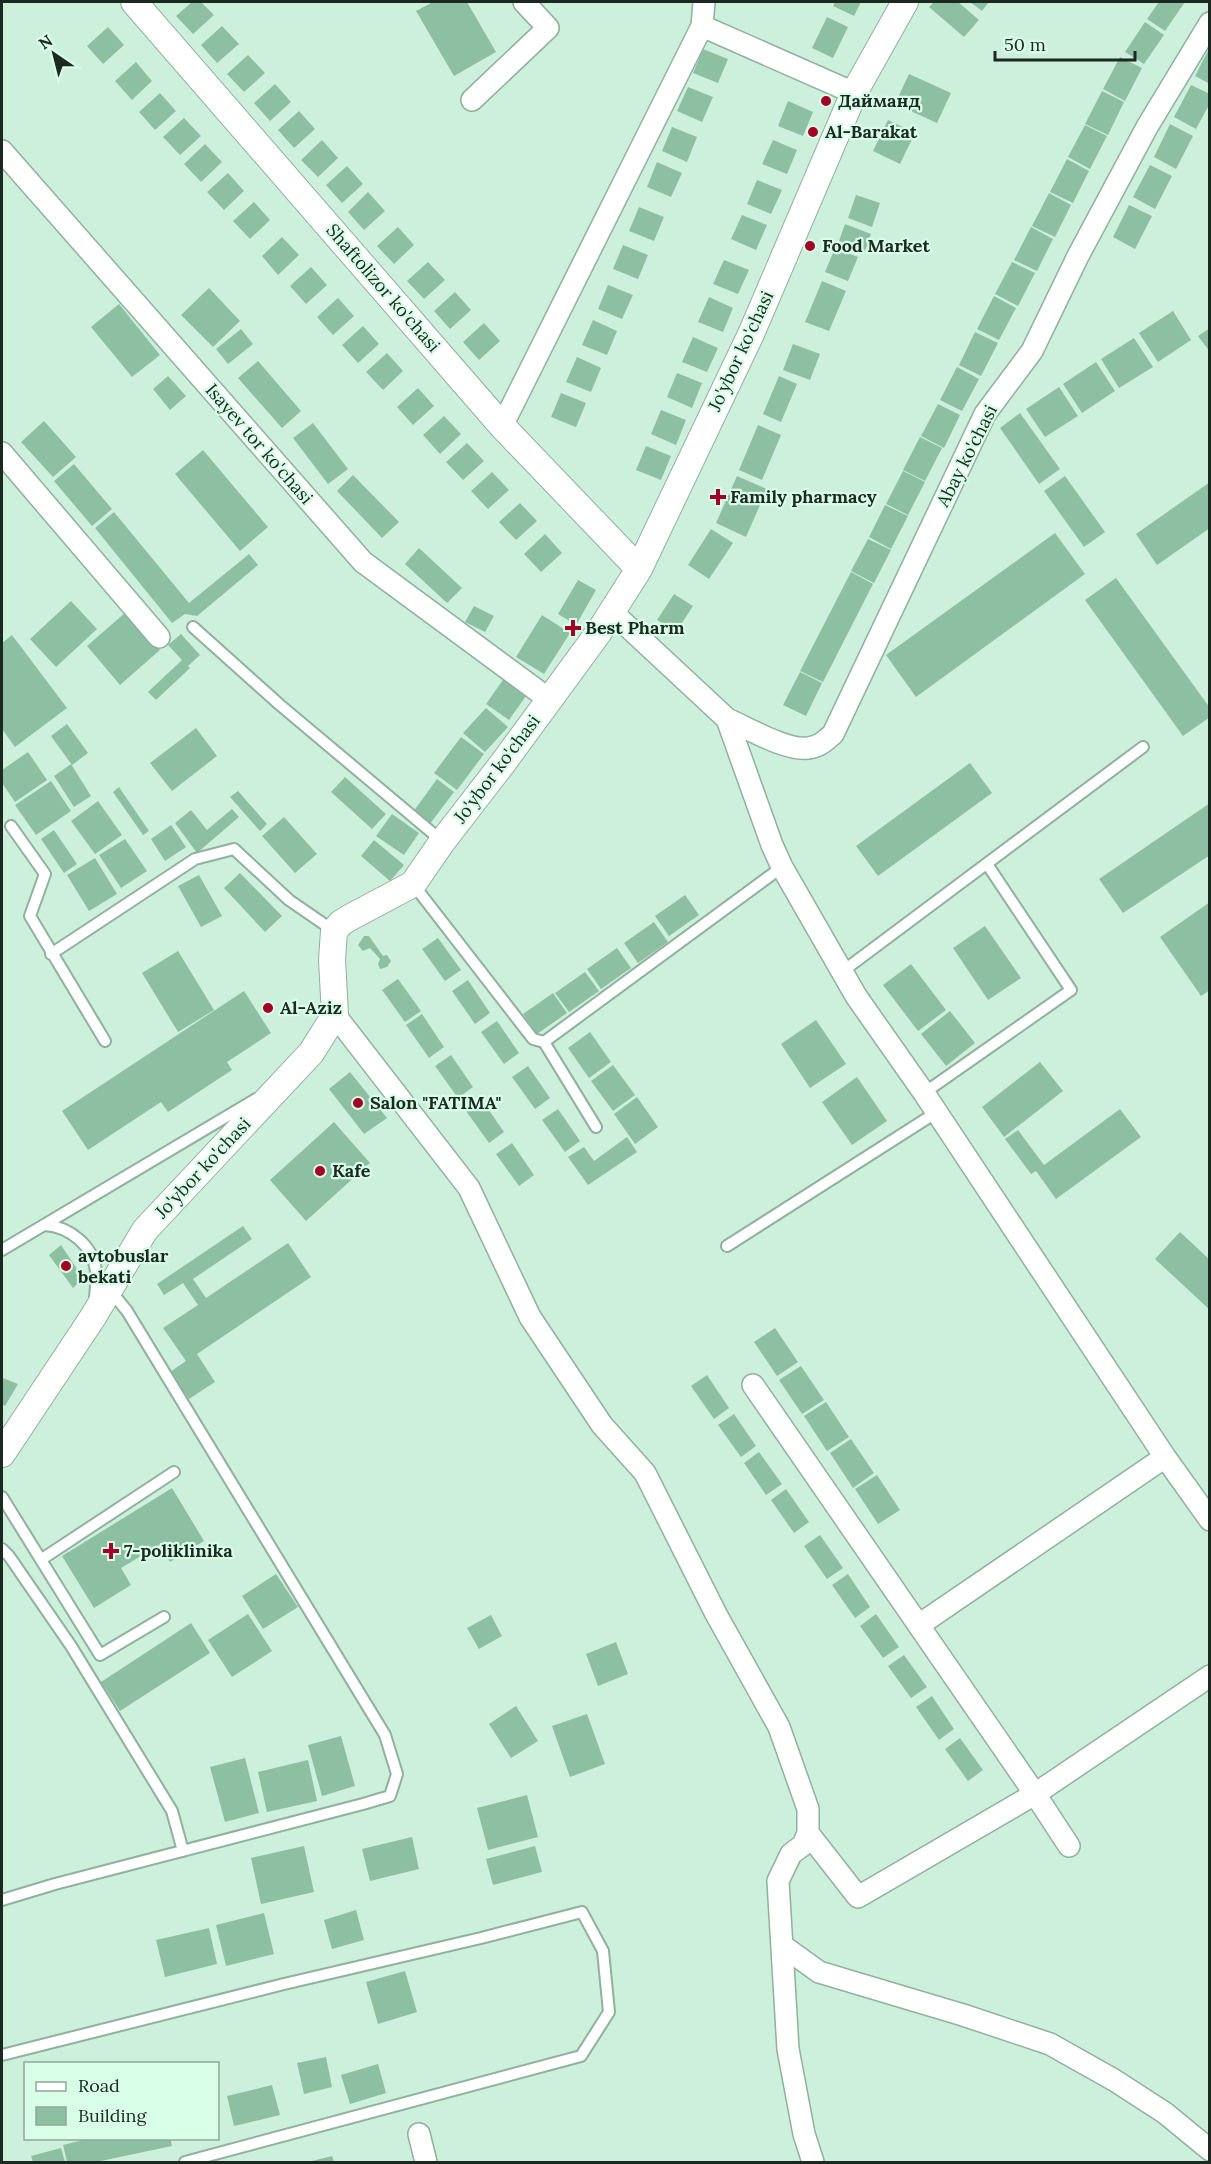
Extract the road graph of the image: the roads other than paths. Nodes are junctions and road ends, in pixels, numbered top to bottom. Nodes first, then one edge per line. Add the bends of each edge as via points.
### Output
1 (134, 2) edge
2 (524, 2) edge
3 (704, 2) edge
4 (905, 2) edge
5 (1209, 23) edge
6 (702, 26) junction
7 (854, 93) junction
8 (472, 100) dead end
9 (2, 151) edge
10 (502, 426) junction
11 (2, 453) edge
12 (639, 569) junction
13 (611, 611) junction
14 (193, 627) dead end
15 (159, 636) dead end
16 (550, 700) junction
17 (727, 719) junction
18 (1143, 747) dead end
19 (11, 826) dead end
20 (442, 842) junction
21 (987, 864) junction
22 (782, 867) junction
23 (413, 884) junction
24 (334, 931) junction
25 (51, 954) junction
26 (843, 971) junction
27 (335, 1015) junction
28 (105, 1041) dead end
29 (544, 1042) junction
30 (279, 1085) junction
31 (924, 1093) junction
32 (937, 1112) junction
33 (596, 1127) dead end
34 (45, 1225) junction
35 (727, 1246) dead end
36 (2, 1250) edge
37 (110, 1289) junction
38 (93, 1317) junction
39 (753, 1385) dead end
40 (2, 1454) edge
41 (1165, 1457) junction
42 (174, 1472) dead end
43 (2, 1497) edge
44 (1209, 1520) edge
45 (2, 1549) edge
46 (42, 1560) junction
47 (164, 1617) dead end
48 (919, 1625) junction
49 (1209, 1676) edge
50 (1035, 1794) junction
51 (808, 1833) junction
52 (1069, 1846) dead end
53 (183, 1851) junction
54 (2, 1900) edge
55 (783, 1946) junction
56 (2, 2055) edge
57 (419, 2134) dead end
58 (1209, 2150) edge
59 (185, 2163) edge
60 (426, 2163) edge
61 (813, 2163) edge

1 - 10 street, Shaftolizor ko'chasi
2 - 8 street via 548,28
3 - 6 street
4 - 7 street, Jo'ybor ko'chasi
5 - 17 street, Abay ko'chasi via 1147,127 1032,351 985,414 833,734 822,744 791,747
6 - 7 street
6 - 10 street
7 - 12 street, Jo'ybor ko'chasi via 751,334
9 - 16 street, Isayev tor ko'chasi via 363,562
10 - 12 street, Shaftolizor ko'chasi
11 - 15 street
12 - 13 street, Jo'ybor ko'chasi
13 - 16 street, Jo'ybor ko'chasi
13 - 17 street
14 - 20 lane
16 - 20 street, Jo'ybor ko'chasi
17 - 22 street
18 - 21 lane
19 - 25 lane via 45,874 30,916
20 - 23 street, Jo'ybor ko'chasi
21 - 26 lane
21 - 31 lane via 1071,990
22 - 26 street
22 - 29 lane
23 - 24 street, Jo'ybor ko'chasi via 340,923
23 - 29 lane via 533,1038
24 - 25 lane via 289,900 234,849 195,860
24 - 27 street
25 - 28 lane
26 - 31 street
27 - 30 street, Jo'ybor ko'chasi via 311,1053
27 - 51 street via 469,1188 530,1317 602,1425 645,1473 779,1727 808,1809
29 - 33 lane
30 - 34 lane
30 - 37 street, Jo'ybor ko'chasi via 146,1230
31 - 32 street
32 - 35 lane
32 - 41 street
34 - 36 lane
34 - 38 lane via 72,1232 91,1257 96,1271
37 - 38 street, Jo'ybor ko'chasi
37 - 53 lane via 385,1735 397,1774 390,1796
38 - 40 street, Jo'ybor ko'chasi
39 - 48 street
41 - 44 street
41 - 48 street
42 - 46 lane
43 - 46 lane
45 - 53 lane via 71,1646 172,1811
46 - 47 lane via 100,1655
48 - 50 street
49 - 50 street
50 - 51 street via 858,1897
50 - 52 street
51 - 55 street via 803,1845 791,1854 778,1881
53 - 54 lane
55 - 58 street via 819,1972 1050,2044 1165,2113
55 - 61 street via 788,2049
56 - 59 lane via 582,1912 603,1951 609,2012 581,2056
57 - 60 street

